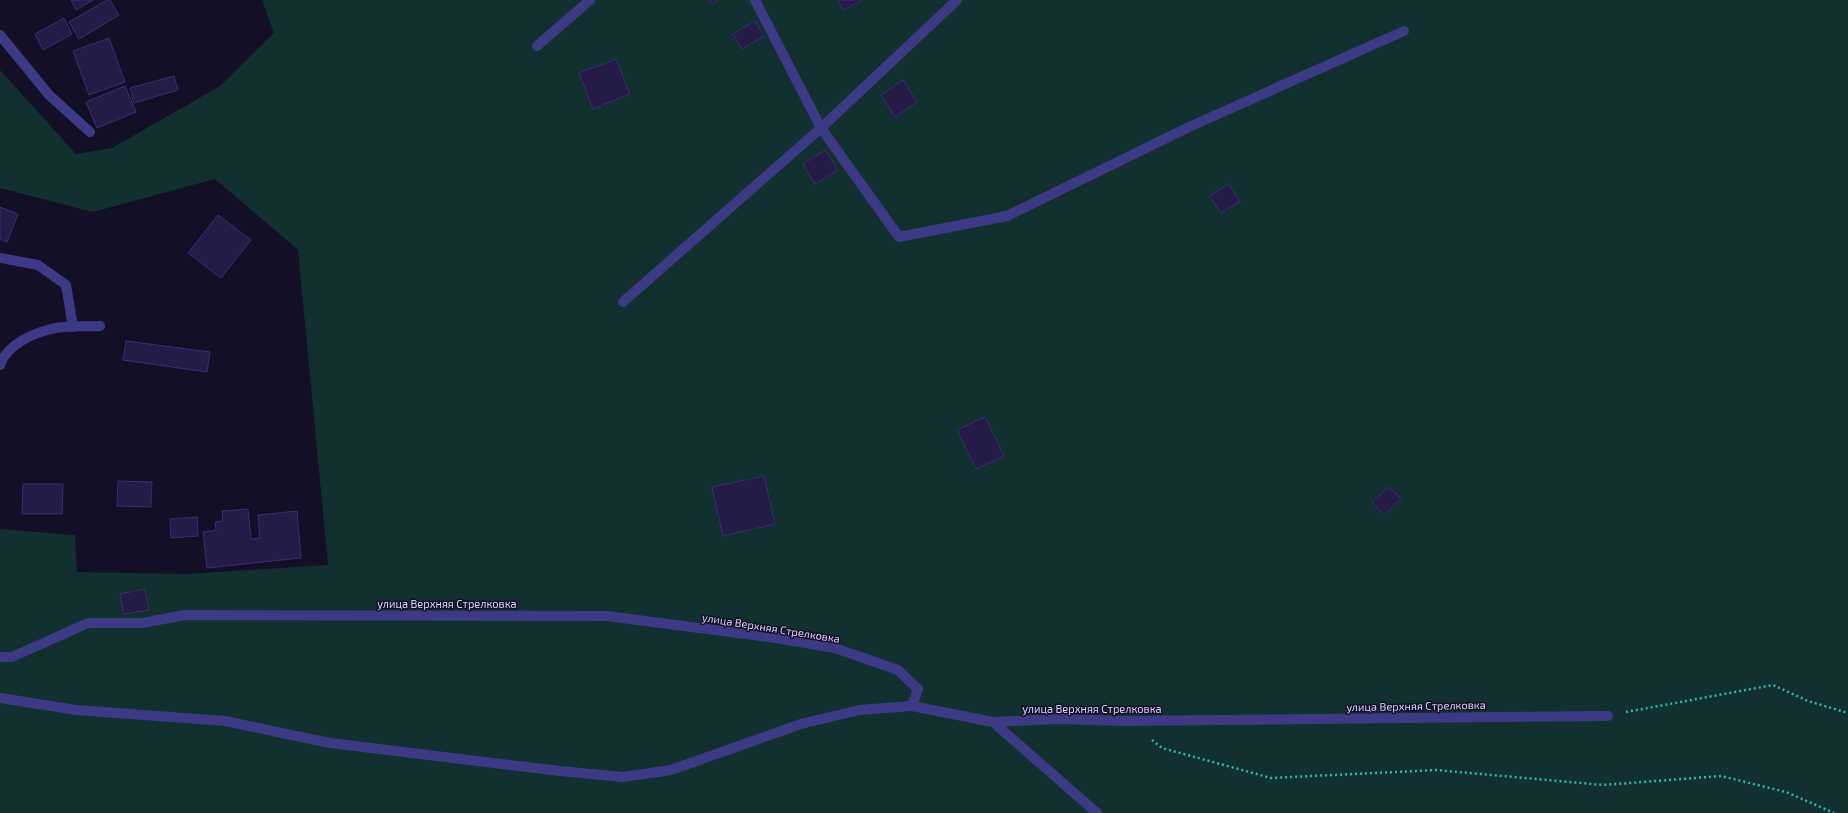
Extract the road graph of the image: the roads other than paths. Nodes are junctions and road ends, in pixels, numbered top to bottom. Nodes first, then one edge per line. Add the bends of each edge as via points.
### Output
1 (590, 0) edge
2 (755, 0) edge
3 (957, 0) edge
4 (1404, 31) dead end
5 (0, 35) edge
6 (537, 46) dead end
7 (822, 128) junction
8 (90, 132) dead end
9 (0, 258) edge
10 (623, 302) dead end
11 (100, 326) dead end
12 (73, 327) junction
13 (0, 365) edge
14 (0, 657) edge
15 (0, 698) edge
16 (912, 706) junction
17 (1608, 716) road end
18 (993, 722) junction
19 (1097, 813) edge

1 - 6 street
2 - 7 street
3 - 7 street
4 - 7 street via 1189,126 1007,216 899,237
5 - 8 street via 49,95
7 - 10 street
9 - 12 street via 38,265 66,285
11 - 12 street
12 - 13 street via 51,328 20,341 3,356
14 - 16 street, улица Верхняя Стрелковка via 12,657 88,623 142,623 185,615 607,616 835,648 898,670 918,689
15 - 16 street via 76,710 225,721 330,743 623,778 671,770 808,722 859,710
16 - 18 street, улица Верхняя Стрелковка
17 - 18 street, улица Верхняя Стрелковка via 1124,721 1057,719
18 - 19 street

